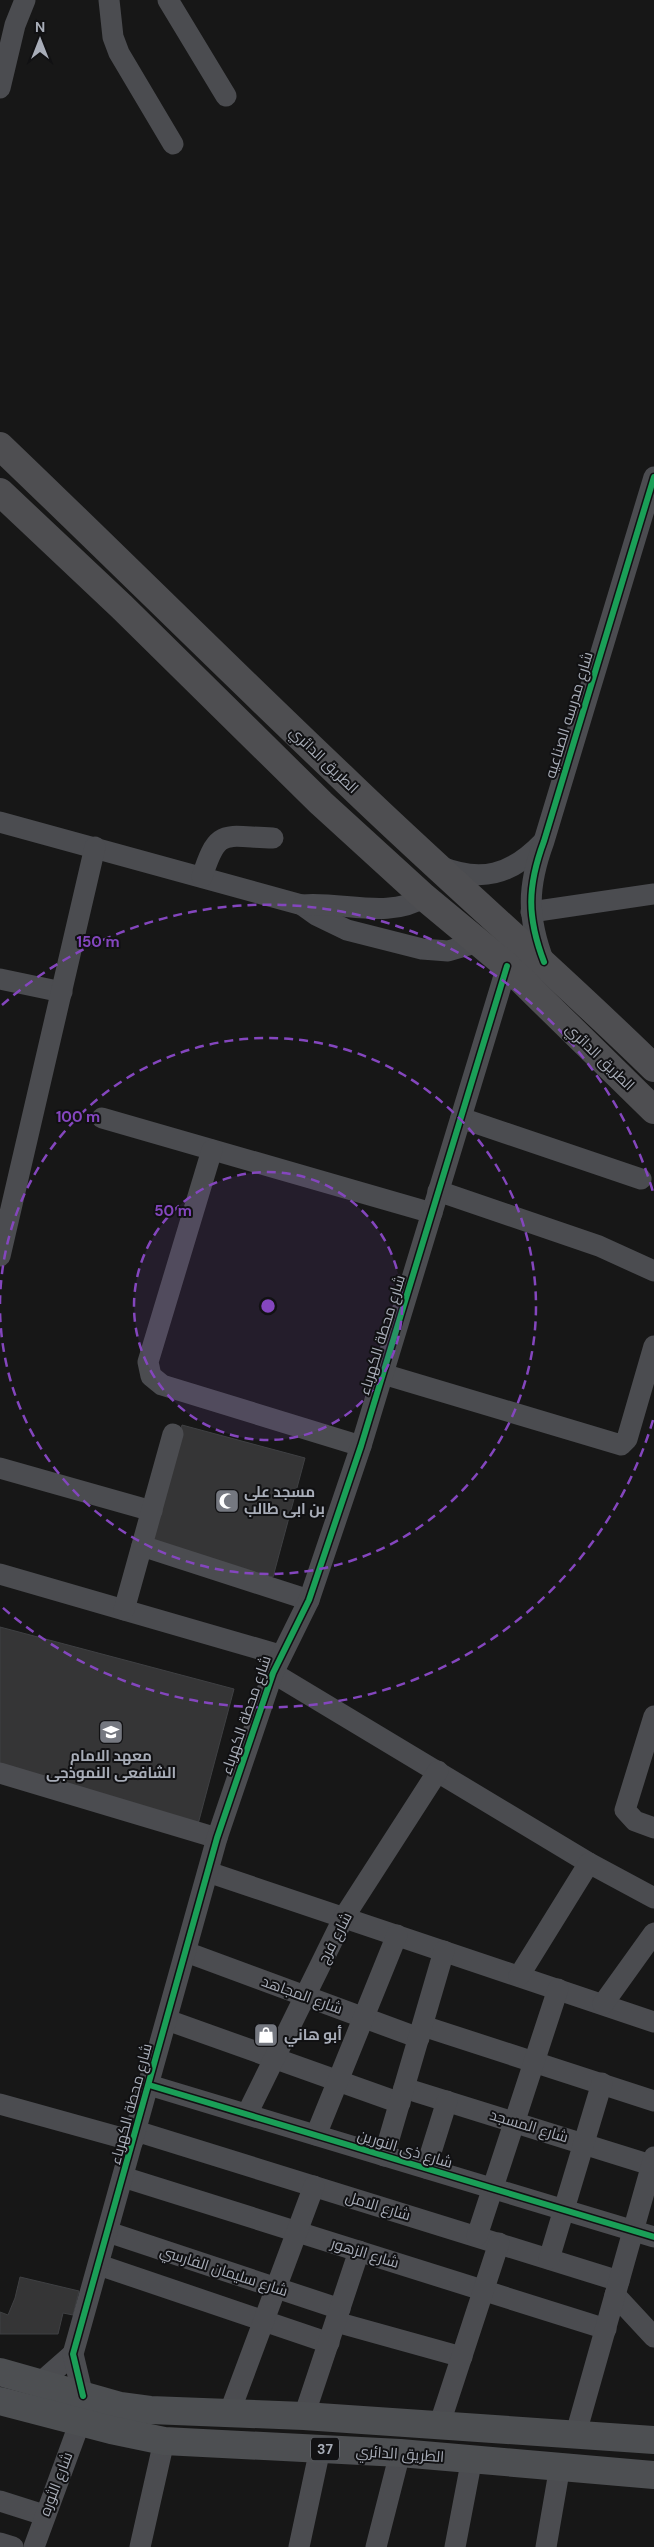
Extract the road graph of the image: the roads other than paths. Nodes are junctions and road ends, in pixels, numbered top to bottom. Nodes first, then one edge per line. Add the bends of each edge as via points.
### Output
1 (25, 0) edge
2 (108, 0) edge
3 (168, 0) edge
4 (0, 88) edge
5 (226, 96) dead end
6 (174, 144) dead end
7 (0, 446) edge
8 (654, 476) edge
9 (0, 492) edge
10 (0, 822) edge
11 (273, 838) dead end
12 (544, 842) junction
13 (95, 847) junction
14 (434, 864) junction
15 (202, 877) junction
16 (654, 894) edge
17 (424, 897) junction
18 (302, 905) junction
19 (530, 912) junction
20 (480, 942) junction
21 (544, 962) junction
22 (507, 966) junction
23 (0, 979) edge
24 (62, 992) junction
25 (654, 1068) edge
26 (654, 1110) edge
27 (102, 1118) dead end
28 (460, 1118) junction
29 (212, 1150) junction
30 (641, 1180) dead end
31 (438, 1191) junction
32 (432, 1213) junction
33 (0, 1256) edge
34 (654, 1272) edge
35 (654, 1346) edge
36 (383, 1374) junction
37 (173, 1434) dead end
38 (361, 1446) junction
39 (0, 1468) edge
40 (152, 1511) junction
41 (142, 1546) junction
42 (0, 1574) edge
43 (309, 1600) junction
44 (124, 1610) junction
45 (277, 1664) junction
46 (654, 1716) edge
47 (438, 1771) junction
48 (0, 1773) edge
49 (654, 1828) edge
50 (217, 1838) junction
51 (589, 1863) junction
52 (208, 1872) junction
53 (654, 1898) edge
54 (344, 1917) junction
55 (654, 1933) edge
56 (397, 1935) junction
57 (444, 1951) junction
58 (186, 1952) junction
59 (520, 1976) junction
60 (558, 1989) junction
61 (305, 1996) junction
62 (603, 2004) junction
63 (364, 2018) junction
64 (167, 2020) junction
65 (654, 2022) edge
66 (421, 2032) junction
67 (274, 2057) junction
68 (534, 2061) junction
69 (338, 2080) junction
70 (602, 2083) junction
71 (149, 2085) junction
72 (402, 2095) junction
73 (654, 2100) edge
74 (447, 2101) junction
75 (0, 2104) edge
76 (247, 2114) junction
77 (514, 2122) junction
78 (316, 2135) junction
79 (135, 2136) junction
80 (584, 2143) junction
81 (384, 2156) junction
82 (653, 2163) edge
83 (426, 2168) junction
84 (124, 2177) junction
85 (314, 2186) junction
86 (492, 2188) junction
87 (564, 2210) junction
88 (633, 2231) junction
89 (108, 2232) junction
90 (297, 2232) junction
91 (477, 2236) junction
92 (654, 2237) edge
93 (499, 2243) junction
94 (359, 2251) junction
95 (549, 2259) junction
96 (99, 2265) junction
97 (276, 2288) junction
98 (617, 2288) junction
99 (483, 2290) junction
100 (338, 2316) junction
101 (264, 2321) junction
102 (606, 2329) junction
103 (654, 2337) edge
104 (328, 2343) junction
105 (73, 2354) junction
106 (462, 2357) junction
107 (0, 2372) edge
108 (40, 2382) junction
109 (0, 2401) edge
110 (81, 2409) junction
111 (229, 2414) junction
112 (304, 2416) junction
113 (439, 2426) junction
114 (576, 2433) junction
115 (164, 2440) junction
116 (654, 2440) edge
117 (320, 2449) junction
118 (400, 2453) junction
119 (472, 2458) junction
120 (560, 2466) junction
121 (654, 2475) edge
122 (0, 2501) edge
123 (44, 2515) junction
124 (0, 2542) edge
125 (383, 2546) edge
126 (13, 2547) edge
127 (34, 2547) edge
128 (140, 2547) edge
129 (299, 2547) edge
130 (455, 2547) edge
131 (546, 2547) edge

1 - 4 street via 15,25
2 - 6 street via 113,37 119,53
3 - 5 street
7 - 14 highway, الطريق الدائري
8 - 12 street, شارع مدرسه الصناعيه
9 - 17 highway, الطريق الدائري via 321,803
10 - 13 street
11 - 15 street via 232,837 219,840 211,850
12 - 14 street, شارع مدرسه الصناعيه via 527,859 505,871 481,876 456,873
12 - 19 street, شارع مدرسه الصناعيه via 534,867
13 - 15 street
13 - 24 street
14 - 21 highway, الطريق الدائري
15 - 18 street
16 - 19 street
17 - 18 street via 416,903 385,909 336,904
17 - 20 highway, الطريق الدائري
18 - 20 street via 347,930 422,949 448,951
19 - 21 street, شارع مدرسه الصناعيه
20 - 22 highway, الطريق الدائري
21 - 25 highway, الطريق الدائري
22 - 26 highway, الطريق الدائري
22 - 28 street, شارع محطة الكهرباء
23 - 24 street
24 - 33 street
27 - 29 street
28 - 30 street
28 - 31 street, شارع محطة الكهرباء
29 - 32 street
29 - 38 street via 148,1362 151,1376 162,1385
31 - 32 street, شارع محطة الكهرباء
31 - 34 street via 599,1246
32 - 36 street, شارع محطة الكهرباء
35 - 36 street via 627,1439 621,1445
36 - 38 street, شارع محطة الكهرباء
37 - 40 street
38 - 43 street, شارع محطة الكهرباء
39 - 40 street
40 - 41 street
41 - 43 street
41 - 44 street
42 - 44 street
43 - 45 street, شارع محطة الكهرباء
44 - 45 street
45 - 47 street
45 - 50 street, شارع محطة الكهرباء
46 - 49 street via 625,1810 635,1820
47 - 51 street
47 - 54 street, شارع فرج
48 - 50 street
50 - 52 street, شارع محطة الكهرباء
51 - 53 street
51 - 59 street
52 - 54 street
52 - 58 street, شارع محطة الكهرباء
54 - 56 street
54 - 61 street, شارع فرج
55 - 62 street
56 - 57 street
56 - 63 street
57 - 59 street
57 - 66 street
58 - 61 street, شارع المجاهد
58 - 64 street, شارع محطة الكهرباء
59 - 60 street
60 - 62 street
60 - 68 street
61 - 63 street, شارع المجاهد
61 - 67 street, شارع فرج
62 - 65 street
63 - 66 street, شارع المجاهد
63 - 69 street
64 - 67 street, شارع المسجد
64 - 71 street, شارع محطة الكهرباء
66 - 68 street, شارع المجاهد
66 - 72 street
67 - 69 street, شارع المسجد
67 - 76 street, شارع فرج
68 - 70 street, شارع المجاهد
68 - 77 street
69 - 72 street, شارع المسجد
69 - 78 street
70 - 73 street, شارع المجاهد
70 - 80 street
71 - 76 street, شارع ذى النورين
71 - 79 street, شارع محطة الكهرباء
72 - 74 street, شارع المسجد
72 - 81 street
74 - 77 street, شارع المسجد
74 - 83 street
75 - 79 street, شارع الامل
76 - 78 street, شارع ذى النورين
77 - 80 street, شارع المسجد
77 - 86 street
78 - 81 street, شارع ذى النورين
79 - 84 street, شارع محطة الكهرباء
79 - 85 street, شارع الامل
80 - 82 street, شارع المسجد
80 - 87 street
81 - 83 street, شارع ذى النورين
82 - 88 street
83 - 86 street, شارع ذى النورين
84 - 89 street, شارع محطة الكهرباء
84 - 90 street, شارع الزهور
85 - 90 street
85 - 91 street, شارع الامل
86 - 87 street, شارع ذى النورين
86 - 91 street
87 - 88 street, شارع ذى النورين
87 - 95 street
88 - 92 street, شارع ذى النورين
88 - 98 street
89 - 96 street, شارع محطة الكهرباء
89 - 97 street, شارع سليمان الفارسي
90 - 94 street, شارع الزهور
90 - 97 street
91 - 93 street, شارع الامل
93 - 95 street, شارع الامل
93 - 99 street
94 - 99 street, شارع الزهور
94 - 100 street
95 - 98 street, شارع الامل
96 - 101 street
96 - 105 street, شارع محطة الكهرباء
97 - 100 street, شارع سليمان الفارسي
97 - 101 street
98 - 102 street
98 - 103 street
99 - 102 street, شارع الزهور
99 - 106 street
100 - 104 street
100 - 106 street, شارع سليمان الفارسي
101 - 104 street
101 - 111 street
102 - 114 street
104 - 112 street
105 - 108 street
105 - 110 street, شارع محطة الكهرباء
106 - 113 street
107 - 108 main road, الطريق الدائري / 37
108 - 110 main road, الطريق الدائري / 37
109 - 110 main road, الطريق الدائري / 37
110 - 111 main road, الطريق الدائري / 37 via 120,2406
110 - 115 main road, الطريق الدائري / 37
110 - 123 street, شارع الثوره
111 - 112 main road, الطريق الدائري / 37
112 - 113 main road, الطريق الدائري / 37
113 - 114 main road, الطريق الدائري / 37
114 - 116 main road, الطريق الدائري / 37
115 - 117 main road, الطريق الدائري / 37
115 - 128 street
117 - 118 main road, الطريق الدائري / 37
117 - 129 street
118 - 119 main road, الطريق الدائري / 37
118 - 125 street
119 - 120 main road, الطريق الدائري / 37
119 - 130 street
120 - 121 main road, الطريق الدائري / 37
120 - 131 street
122 - 123 street
123 - 127 street, شارع الثوره
124 - 126 street

